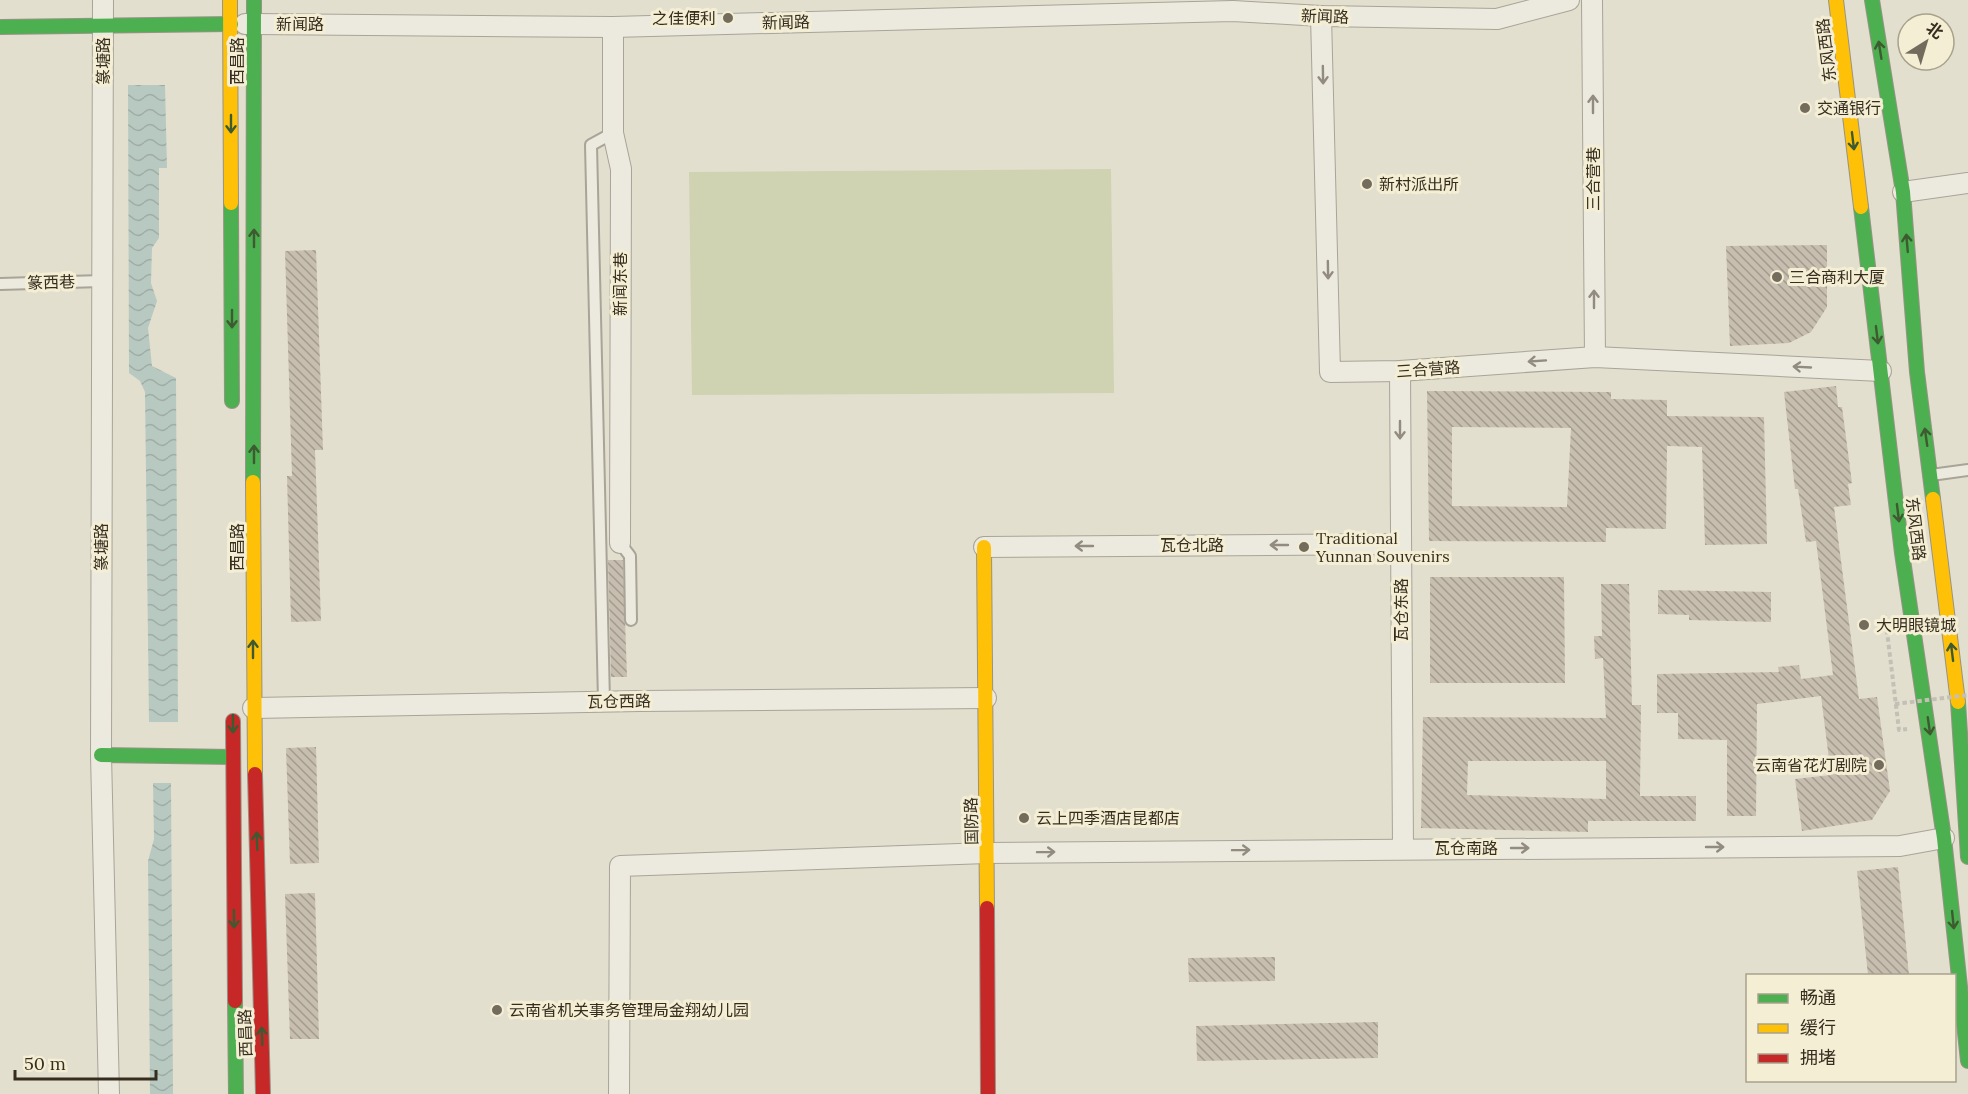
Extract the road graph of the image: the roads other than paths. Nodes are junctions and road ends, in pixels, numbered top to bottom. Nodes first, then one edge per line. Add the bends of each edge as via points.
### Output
1 (103, 0) edge
2 (230, 0) edge
3 (254, 0) edge
4 (1569, 0) edge
5 (1592, 0) edge
6 (1836, 0) edge
7 (1872, 0) edge
8 (1233, 6) edge
9 (1322, 16) junction
10 (254, 23) junction
11 (231, 24) junction
12 (103, 26) junction
13 (0, 27) edge
14 (613, 27) junction
15 (613, 132) junction
16 (1968, 183) edge
17 (1903, 192) junction
18 (102, 280) junction
19 (0, 284) edge
20 (1595, 357) junction
21 (1400, 371) junction
22 (1881, 371) junction
23 (232, 414) dead end
24 (1968, 470) edge
25 (1931, 475) junction
26 (620, 543) joint
27 (1400, 544) junction
28 (984, 547) joint
29 (1945, 590) junction
30 (1963, 610) dead end
31 (631, 621) dead end
32 (1968, 683) edge
33 (986, 698) junction
34 (1963, 700) edge
35 (604, 701) junction
36 (253, 708) junction
37 (232, 709) dead end
38 (101, 755) junction
39 (233, 757) junction
40 (1944, 838) junction
41 (1403, 849) junction
42 (987, 853) junction
43 (1968, 857) edge
44 (1968, 1061) edge
45 (109, 1094) edge
46 (236, 1094) edge
47 (264, 1094) edge
48 (619, 1094) edge
49 (988, 1094) edge

1 - 12 street, 篆塘路
2 - 11 main road, 西昌路
3 - 10 main road, 西昌路
4 - 9 street, 新闻路 via 1497,19
20 -> 5 street, 三合营巷
6 -> 22 main road, 东风西路
17 -> 7 main road, 东风西路
8 - 9 street, 新闻路
8 - 14 street, 新闻路
9 -> 21 street, 三合营路 via 1330,372
10 - 11 street, 新闻路
10 - 14 street, 新闻路
36 -> 10 main road, 西昌路
11 - 12 main road, 新闻路
11 -> 23 main road, 西昌路
12 - 13 main road, 新闻路
12 - 18 street, 篆塘路
14 - 15 street, 新闻东巷
15 - 26 street, 新闻东巷 via 621,169
15 - 35 lane via 591,145
16 - 17 street
25 -> 17 main road, 东风西路 via 1917,372
18 - 19 lane, 篆西巷
18 - 38 street, 篆塘路
20 -> 21 street, 三合营路
22 -> 20 street, 三合营路
21 -> 27 street, 瓦仓东路
22 -> 40 main road, 东风西路 via 1902,553
24 - 25 lane
25 - 29 main road, 东风西路
26 - 31 lane via 630,556
27 -> 28 street, 瓦仓北路
27 - 41 street, 瓦仓东路
28 - 33 main road, 国防路
29 - 30 main road
34 -> 29 main road, 东风西路
32 - 34 main road
33 - 35 street, 瓦仓西路
33 - 42 main road, 国防路
34 - 43 main road, 东风西路
35 - 36 street, 瓦仓西路
47 -> 36 main road, 西昌路
37 -> 39 main road, 西昌路
38 - 39 main road
38 - 45 street, 篆塘路
39 -> 46 main road, 西昌路
41 -> 40 street, 瓦仓南路 via 1900,846
40 -> 44 main road, 东风西路
42 -> 41 street, 瓦仓南路
42 - 48 street, 瓦仓南路 via 620,866
42 - 49 main road, 国防路

